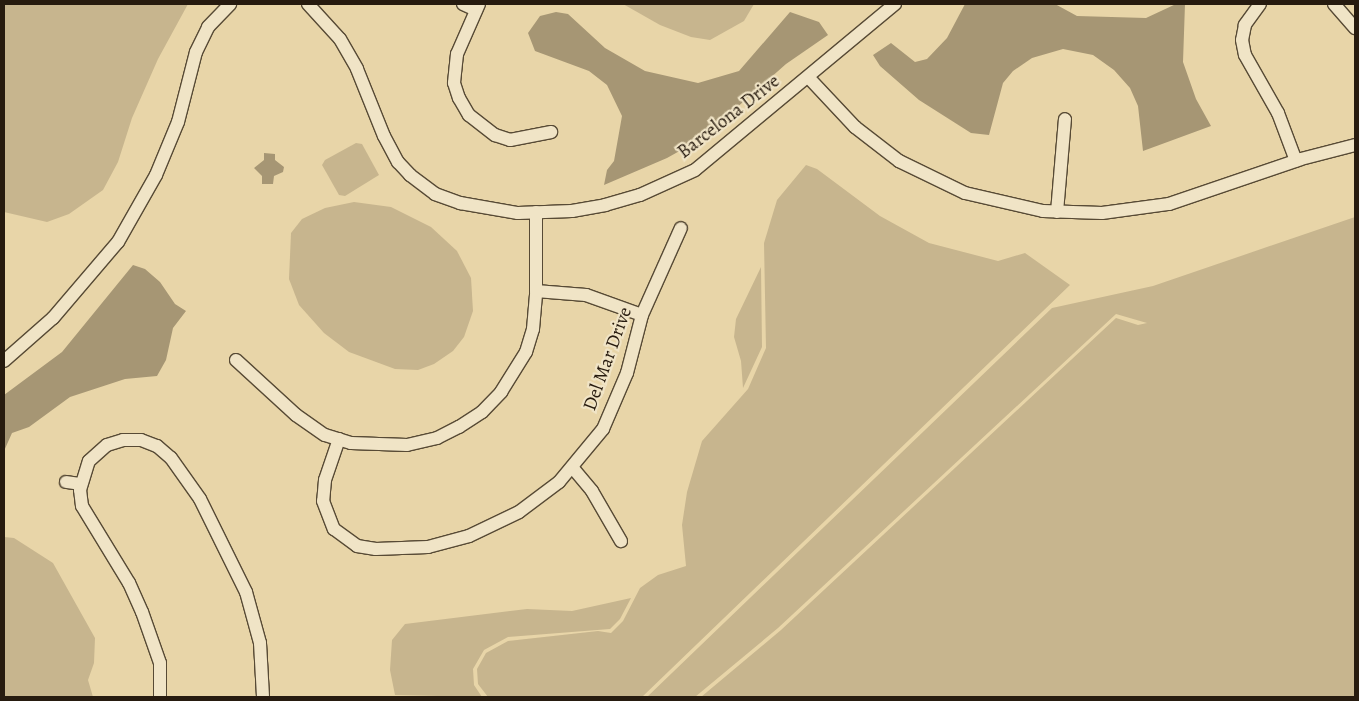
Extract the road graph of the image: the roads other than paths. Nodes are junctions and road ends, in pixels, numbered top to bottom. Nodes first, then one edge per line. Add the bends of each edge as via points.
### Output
1 (230, 4) edge
2 (308, 4) edge
3 (463, 4) edge
4 (895, 4) edge
5 (1260, 4) edge
6 (1334, 4) edge
7 (478, 7) edge
8 (1355, 28) edge
9 (809, 78) junction
10 (1065, 119) dead end
11 (551, 132) dead end
12 (1355, 145) edge
13 (1296, 161) junction
14 (536, 212) junction
15 (1057, 212) junction
16 (681, 228) dead end
17 (536, 291) junction
18 (642, 315) junction
19 (236, 360) dead end
20 (4, 361) edge
21 (340, 439) junction
22 (572, 467) junction
23 (66, 482) dead end
24 (81, 484) junction
25 (621, 541) dead end
26 (160, 697) edge
27 (263, 697) edge

1 - 20 street via 208,27 196,52 178,122 156,175 118,242 53,318
2 - 14 street, Barcelona Drive via 335,33 353,61 384,136 398,162 410,174 435,194 460,203 491,210
3 - 7 street
4 - 9 street, Barcelona Drive
5 - 13 street via 1245,25 1242,40 1245,55 1278,113
6 - 8 street
7 - 11 street via 456,54 454,83 464,106 480,124 495,135 510,140
9 - 14 street, Barcelona Drive via 695,170 669,183 604,205
9 - 15 street via 870,139 931,178 996,202
10 - 15 street
12 - 13 street
13 - 15 street via 1169,204 1135,211
14 - 17 street
16 - 18 street, Del Mar Drive
17 - 18 street via 586,295
17 - 21 street via 533,329 526,352 506,386 482,412 436,438 407,445 379,446
18 - 22 street, Del Mar Drive via 615,404 603,428
19 - 21 street via 296,415 325,434
21 - 22 street, Del Mar Drive via 325,480 323,501 326,516 344,539 376,549 428,547 469,536 519,512 559,482
22 - 25 street via 596,498
23 - 24 street
24 - 26 street via 82,506 129,583 156,647 160,663
24 - 27 street via 95,453 123,440 141,440 157,446 171,458 200,499 246,592 260,644

